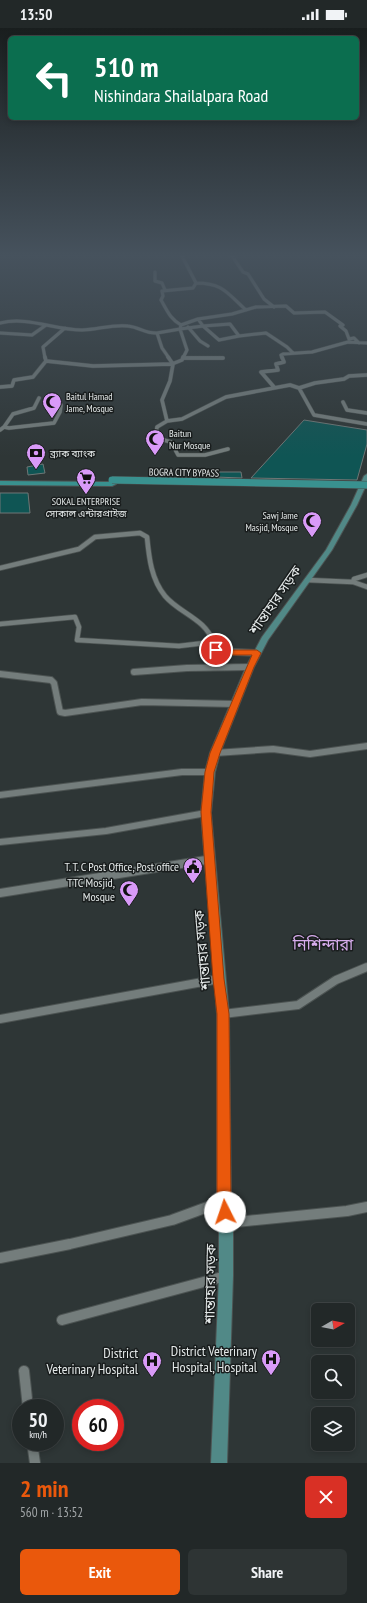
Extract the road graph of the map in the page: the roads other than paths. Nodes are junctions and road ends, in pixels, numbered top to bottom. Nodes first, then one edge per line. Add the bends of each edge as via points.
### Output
1 (32, 323) edge
2 (175, 323) edge
3 (190, 323) edge
4 (201, 323) edge
5 (340, 323) edge
6 (46, 325) junction
7 (203, 326) junction
8 (188, 327) junction
9 (65, 328) junction
10 (180, 328) junction
11 (0, 333) edge
12 (157, 333) junction
13 (239, 336) junction
14 (219, 340) junction
15 (359, 343) junction
16 (367, 344) edge
17 (208, 346) dead end
18 (223, 346) dead end
19 (293, 353) junction
20 (184, 358) junction
21 (223, 358) dead end
22 (46, 361) junction
23 (172, 364) junction
24 (367, 375) edge
25 (0, 387) edge
26 (274, 387) junction
27 (299, 388) junction
28 (39, 398) dead end
29 (343, 402) dead end
30 (61, 405) dead end
31 (367, 413) edge
32 (166, 421) junction
33 (367, 424) edge
34 (4, 427) junction
35 (0, 430) edge
36 (228, 449) dead end
37 (367, 476) edge
38 (0, 479) edge
39 (112, 482) junction
40 (0, 483) edge
41 (367, 485) edge
42 (367, 489) edge
43 (0, 568) edge
44 (367, 575) edge
45 (307, 580) junction
46 (353, 582) junction
47 (367, 587) edge
48 (0, 624) edge
49 (213, 642) junction
50 (257, 653) junction
51 (250, 667) junction
52 (134, 672) dead end
53 (0, 674) edge
54 (235, 704) junction
55 (367, 746) edge
56 (215, 753) junction
57 (210, 772) junction
58 (0, 795) edge
59 (206, 812) junction
60 (0, 842) edge
61 (209, 859) junction
62 (0, 893) edge
63 (367, 967) edge
64 (219, 979) junction
65 (223, 1014) junction
66 (0, 1019) edge
67 (224, 1201) junction
68 (367, 1207) edge
69 (226, 1223) junction
70 (0, 1258) edge
71 (226, 1276) junction
72 (62, 1320) dead end
73 (24, 1371) dead end
74 (27, 1399) edge
75 (33, 1451) edge
76 (34, 1463) edge
77 (220, 1463) edge

1 - 6 street
2 - 10 street
3 - 10 street
4 - 7 street
5 - 15 street via 349,339 354,338
6 - 9 street
6 - 11 street via 32,334
7 - 8 street
7 - 13 street via 230,324
7 - 14 street
8 - 10 street
8 - 17 street via 200,342
9 - 12 street via 88,331 130,326 146,334
9 - 22 street via 43,348
10 - 12 street
10 - 20 street via 187,350
12 - 23 street via 162,348
13 - 14 street
13 - 19 street via 266,333
14 - 18 street
15 - 16 street
15 - 19 street via 345,343 312,352
19 - 26 street via 282,355 284,362 276,364 278,370 261,372
20 - 21 street
20 - 23 street
22 - 23 street via 88,365
22 - 25 street via 33,378 14,380 12,386
23 - 32 street via 170,381 162,400
24 - 27 street via 350,376
26 - 27 street via 290,385
26 - 32 street via 226,397 182,419
27 - 33 street via 314,415
28 - 34 street via 34,408 13,414
29 - 31 street via 347,410
30 - 34 street via 54,423
32 - 36 street via 157,427 156,433 160,439 171,442 178,455 205,455
34 - 35 street
37 - 45 main road, শান্তাহার সড়ক via 329,550
38 - 39 highway, BOGRA CITY BYPASS
39 - 40 highway, BOGRA CITY BYPASS
39 - 41 highway, BOGRA CITY BYPASS, bridge
39 - 42 highway, BOGRA CITY BYPASS
43 - 49 street via 79,549 95,537 140,533 147,537 151,570 165,596 180,611 208,630
44 - 46 street via 354,579
45 - 46 street
45 - 50 main road, শান্তাহার সড়ক
46 - 47 street
48 - 49 street via 75,617 78,619 79,627 77,640 179,646
49 - 50 street via 219,652
50 - 51 main road, শান্তাহার সড়ক
51 - 52 street
51 - 54 main road, শান্তাহার সড়ক
53 - 54 street via 51,680 54,683 60,712 142,702
54 - 56 main road, শান্তাহার সড়ক
55 - 56 street via 310,754 273,749
56 - 57 main road, শান্তাহার সড়ক
57 - 58 street via 182,772
57 - 59 main road, শান্তাহার সড়ক
59 - 60 street via 106,831
59 - 61 main road, শান্তাহার সড়ক
61 - 62 street
61 - 64 main road, শান্তাহার সড়ক
63 - 65 street via 336,980 298,1005
64 - 65 main road, শান্তাহার সড়ক
64 - 66 street
65 - 67 main road, শান্তাহার সড়ক
67 - 69 main road, শান্তাহার সড়ক
67 - 70 street via 172,1220
68 - 69 street
69 - 71 main road, শান্তাহার সড়ক
71 - 72 street
71 - 77 main road, শান্তাহার সড়ক
73 - 74 street
75 - 76 street

